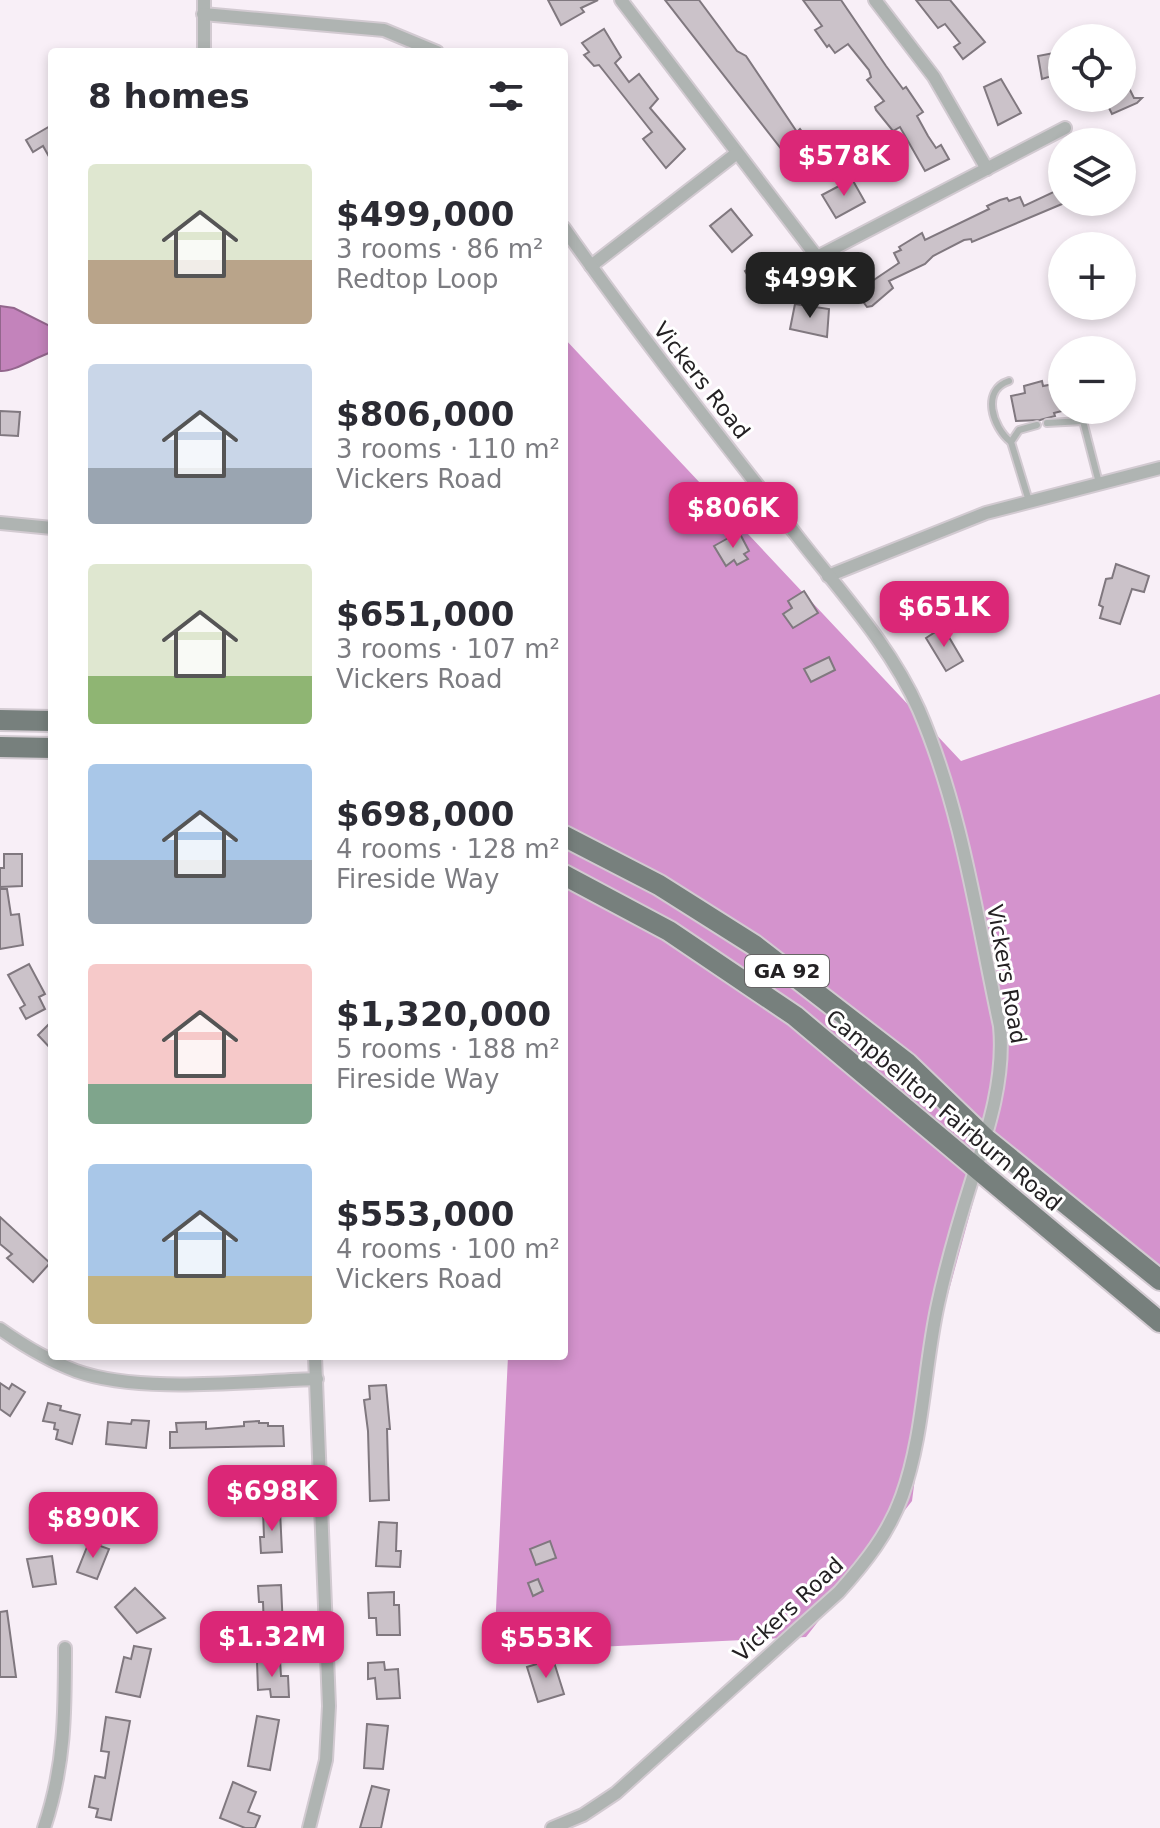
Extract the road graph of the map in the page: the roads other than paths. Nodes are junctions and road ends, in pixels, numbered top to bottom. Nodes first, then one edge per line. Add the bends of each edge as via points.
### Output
1 (621, 0) edge
2 (875, 0) edge
3 (203, 7) edge
4 (204, 48) edge
5 (427, 48) edge
6 (1048, 137) edge
7 (737, 153) junction
8 (987, 169) junction
9 (568, 234) edge
10 (591, 266) junction
11 (1009, 381) dead end
12 (1084, 424) edge
13 (1037, 425) dead end
14 (1011, 442) junction
15 (1160, 468) edge
16 (1099, 483) junction
17 (1029, 501) junction
18 (0, 523) edge
19 (48, 528) edge
20 (828, 576) junction
21 (0, 720) edge
22 (48, 721) edge
23 (0, 747) edge
24 (48, 748) edge
25 (568, 838) edge
26 (568, 877) edge
27 (986, 1139) junction
28 (975, 1169) junction
29 (1160, 1280) edge
30 (1160, 1322) edge
31 (0, 1329) edge
32 (48, 1358) edge
33 (52, 1360) edge
34 (315, 1360) edge
35 (317, 1379) junction
36 (65, 1648) dead end
37 (44, 1828) edge
38 (309, 1828) edge
39 (552, 1828) edge

1 - 7 street
2 - 8 street via 934,77
3 - 4 street
3 - 5 street via 384,30
6 - 8 street
7 - 8 street via 817,257
7 - 10 street
9 - 10 street, Vickers Road
10 - 20 street, Vickers Road
11 - 14 lane via 994,390 991,399 999,430
12 - 16 lane
13 - 14 lane via 1019,430
14 - 17 lane
15 - 16 street
16 - 17 street
17 - 20 street
18 - 19 street
20 - 27 street, Vickers Road via 881,645 917,707 943,770 1003,1051
21 - 22 main road
23 - 24 main road
25 - 27 main road, Campbellton Fairburn Road / GA 92 via 659,885 754,945 907,1063
26 - 28 main road, Campbellton Fairburn Road / GA 92 via 669,931 754,987
27 - 28 street, Vickers Road
27 - 29 main road, Campbellton Fairburn Road / GA 92
28 - 30 main road, Campbellton Fairburn Road / GA 92
28 - 39 street, Vickers Road via 936,1309 912,1461 885,1534 839,1592 616,1793
31 - 32 street
33 - 35 street via 78,1372 128,1382
34 - 35 street
35 - 38 street via 329,1706 326,1760
36 - 37 street via 64,1737

